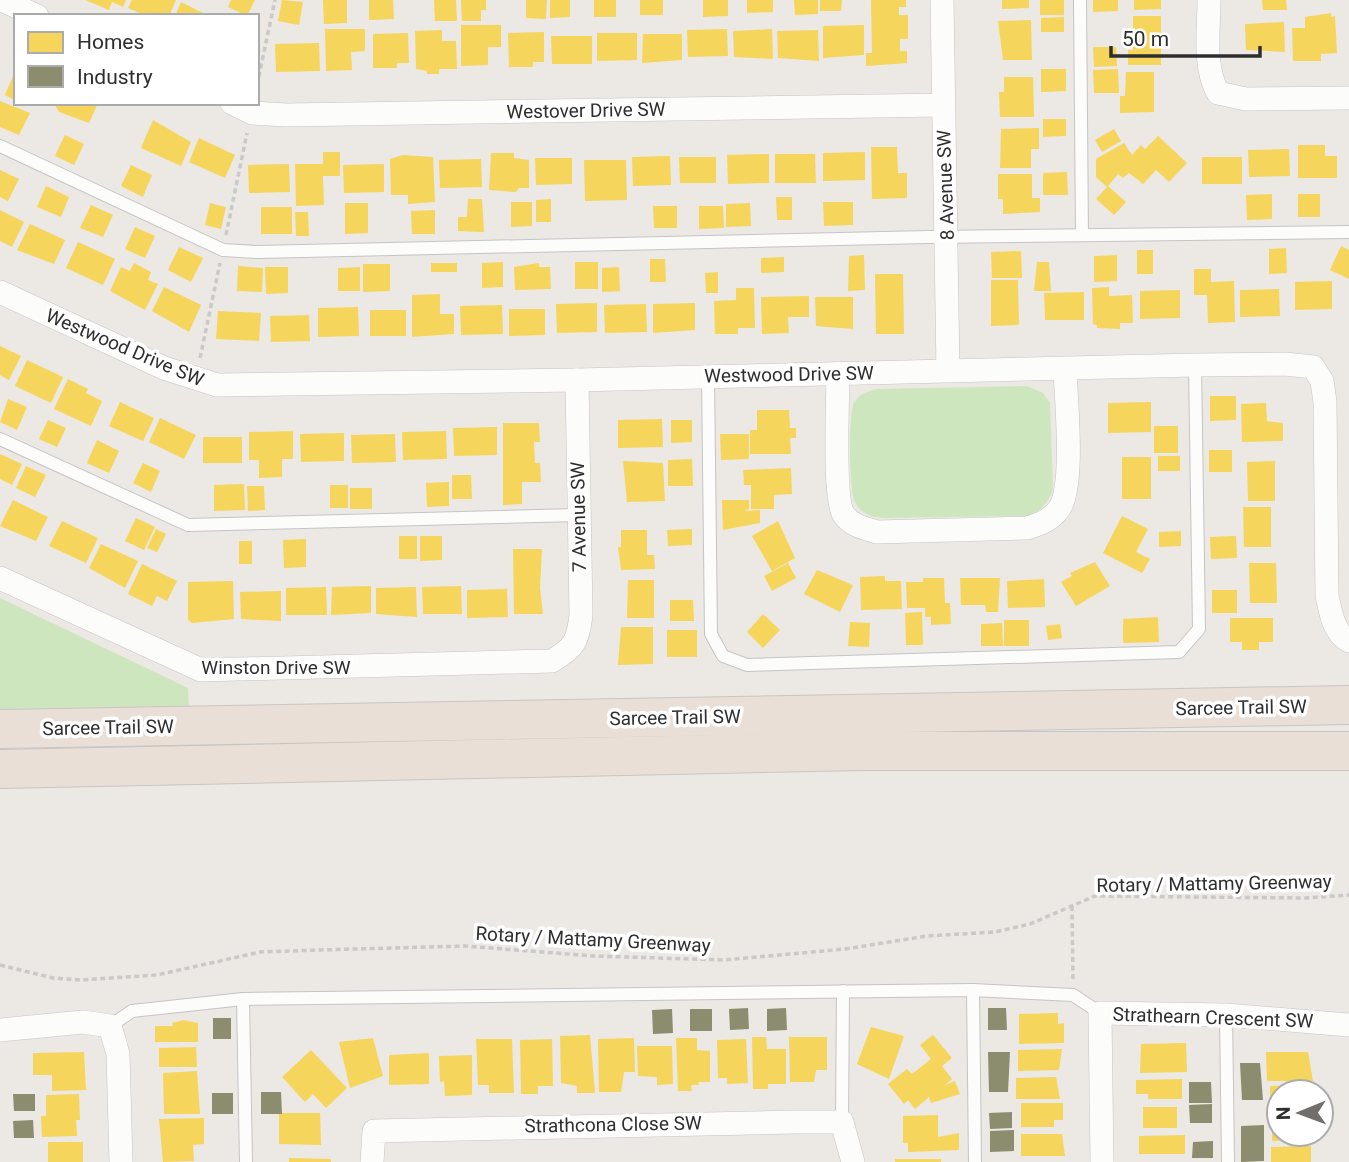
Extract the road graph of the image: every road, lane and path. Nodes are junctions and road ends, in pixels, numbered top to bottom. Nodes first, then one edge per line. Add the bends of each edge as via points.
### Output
1 (2, 0) edge
2 (275, 0) edge
3 (942, 0) edge
4 (1080, 0) edge
5 (1209, 0) edge
6 (33, 14) edge
7 (259, 76) edge
8 (1349, 98) edge
9 (236, 105) edge
10 (943, 105) junction
11 (0, 146) edge
12 (1349, 232) edge
13 (1082, 235) junction
14 (946, 237) junction
15 (0, 292) edge
16 (1195, 365) junction
17 (1065, 369) junction
18 (948, 370) junction
19 (838, 373) junction
20 (708, 376) junction
21 (576, 380) junction
22 (0, 439) edge
23 (578, 515) junction
24 (0, 578) edge
25 (1349, 641) edge
26 (568, 650) joint
27 (1349, 705) edge
28 (0, 729) edge
29 (1349, 751) edge
30 (0, 769) edge
31 (1349, 895) edge
32 (1072, 906) junction
33 (0, 965) edge
34 (973, 990) junction
35 (843, 992) junction
36 (1073, 995) junction
37 (243, 999) junction
38 (1100, 1013) junction
39 (1226, 1015) junction
40 (1349, 1025) edge
41 (110, 1026) junction
42 (0, 1030) edge
43 (842, 1122) junction
44 (121, 1162) edge
45 (246, 1162) edge
46 (372, 1162) edge
47 (853, 1162) edge
48 (975, 1162) edge
49 (1102, 1162) edge
50 (1228, 1162) edge

1 - 6 street
2 - 7 path
3 - 10 street, 8 Avenue SW
4 - 13 lane
5 - 8 street via 1209,65 1218,93 1246,99
9 - 10 street, Westover Drive SW via 252,113 286,115
10 - 14 street, 8 Avenue SW
11 - 14 lane via 223,250
12 - 13 lane
13 - 14 lane
14 - 18 street, 8 Avenue SW
15 - 21 street, Westwood Drive SW via 164,368 217,385
16 - 17 street, Westwood Drive SW
16 - 20 lane via 1199,629 1179,652 747,665 723,656 710,634
16 - 25 street, Westwood Drive SW via 1299,365 1313,367 1322,381 1327,596 1332,621
17 - 18 street, Westwood Drive SW
17 - 19 street via 1068,484 1060,508 1045,522 1027,528 877,532 855,526 842,513
18 - 19 street, Westwood Drive SW
19 - 20 street, Westwood Drive SW
20 - 21 street, Westwood Drive SW
21 - 23 street, 7 Avenue SW
22 - 23 lane via 188,525
23 - 26 street, 7 Avenue SW via 581,615 578,638
24 - 26 street, Winston Drive SW via 201,670 535,664 552,661
27 - 28 highway, Sarcee Trail SW
29 - 30 highway, Sarcee Trail SW via 863,751
31 - 32 path, Rotary / Mattamy Greenway via 1095,896
32 - 33 path, Rotary / Mattamy Greenway via 1030,924 995,932 724,960 465,946 260,952 158,975 94,980 53,978
32 - 36 path
34 - 35 lane
34 - 36 lane
34 - 48 lane
35 - 37 lane
35 - 43 lane
36 - 38 lane
37 - 41 lane via 132,1011
37 - 45 lane
38 - 39 street, Strathearn Crescent SW
38 - 49 street, Strathearn Crescent SW
39 - 40 street, Strathearn Crescent SW
39 - 50 lane
41 - 42 street via 83,1022
41 - 44 street via 118,1054
43 - 46 street, Strathcona Close SW via 374,1130
43 - 47 street

